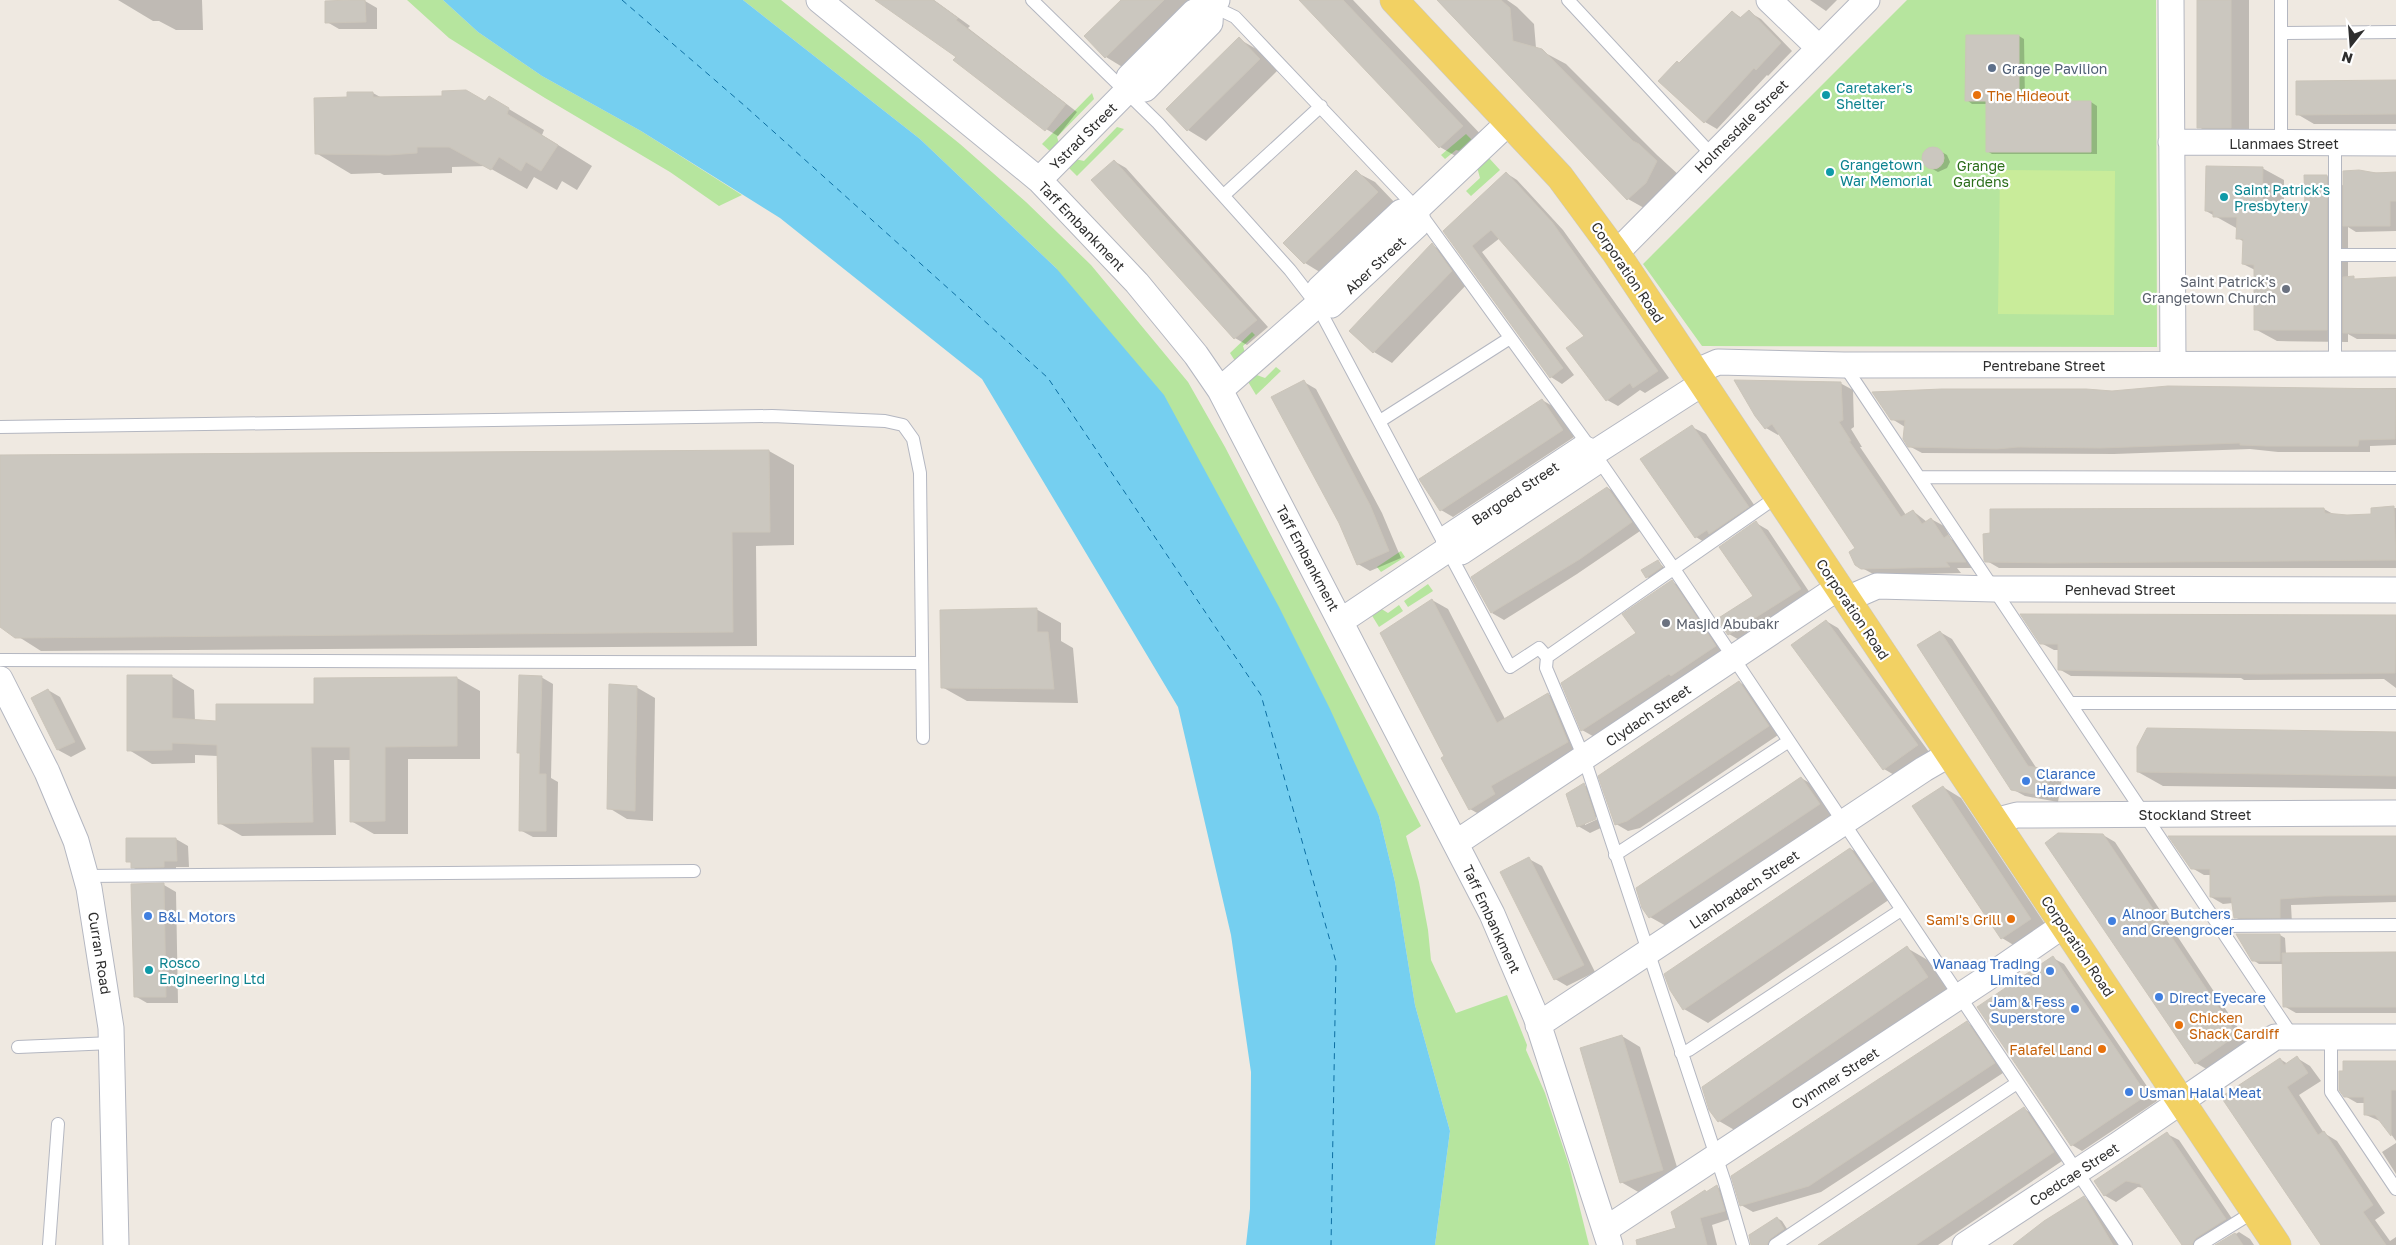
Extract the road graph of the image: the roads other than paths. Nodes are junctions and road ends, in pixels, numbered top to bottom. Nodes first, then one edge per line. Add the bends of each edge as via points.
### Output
1 (819, 0) edge
2 (1032, 0) edge
3 (1394, 0) edge
4 (1568, 0) edge
5 (1867, 0) edge
6 (2171, 0) edge
7 (2281, 0) edge
8 (1210, 2) edge
9 (1771, 2) edge
10 (2396, 32) edge
11 (2281, 33) junction
12 (1819, 48) junction
13 (1126, 92) junction
14 (1321, 106) junction
15 (1509, 122) junction
16 (2171, 142) junction
17 (2396, 143) edge
18 (2281, 144) junction
19 (2335, 144) junction
20 (1712, 155) junction
21 (1039, 180) junction
22 (1224, 195) junction
23 (1417, 209) junction
24 (1616, 253) junction
25 (2336, 255) junction
26 (2396, 255) edge
27 (1317, 305) junction
28 (1510, 338) junction
29 (2173, 364) junction
30 (2335, 364) junction
31 (2396, 364) edge
32 (1844, 365) junction
33 (1699, 378) junction
34 (1220, 390) junction
35 (1380, 421) junction
36 (0, 428) edge
37 (1594, 453) junction
38 (1919, 477) junction
39 (2396, 478) edge
40 (1778, 496) junction
41 (1447, 550) junction
42 (1674, 568) junction
43 (1994, 589) junction
44 (2396, 590) edge
45 (1843, 593) junction
46 (1341, 621) junction
47 (1546, 657) junction
48 (1734, 658) junction
49 (0, 660) edge
50 (920, 663) junction
51 (0, 679) edge
52 (2070, 703) junction
53 (2396, 703) edge
54 (923, 738) dead end
55 (1788, 741) junction
56 (1950, 754) junction
57 (1584, 758) junction
58 (2396, 813) edge
59 (2145, 814) junction
60 (1994, 821) junction
61 (1842, 823) junction
62 (1456, 843) junction
63 (1615, 855) junction
64 (694, 871) dead end
65 (86, 876) junction
66 (1901, 910) junction
67 (2064, 925) junction
68 (2396, 925) edge
69 (2219, 926) junction
70 (1648, 954) junction
71 (1960, 996) junction
72 (1538, 1025) junction
73 (2293, 1037) junction
74 (2331, 1037) junction
75 (2396, 1037) edge
76 (112, 1043) junction
77 (18, 1047) dead end
78 (1680, 1053) junction
79 (2017, 1083) junction
80 (2182, 1102) junction
81 (58, 1124) dead end
82 (1716, 1156) junction
83 (2076, 1172) junction
84 (2396, 1189) edge
85 (2255, 1211) junction
86 (1608, 1237) edge
87 (48, 1245) edge
88 (116, 1245) edge
89 (1743, 1245) edge
90 (1775, 1245) edge
91 (1965, 1245) edge
92 (2126, 1245) edge
93 (2200, 1245) edge
94 (2277, 1245) edge

1 - 21 street, Taff Embankment
2 - 13 lane
3 - 15 main road, Corporation Road
4 - 20 lane
5 - 12 street, Holmesdale Street
6 - 16 street
7 - 11 lane
8 - 13 street, Ystrad Street via 1210,23 1145,89
8 - 14 lane via 1235,17
9 - 12 street
10 - 11 lane
11 - 18 lane
12 - 20 street, Holmesdale Street
13 - 21 street, Ystrad Street
13 - 22 lane
14 - 22 lane
14 - 23 lane
15 - 23 street
15 - 24 main road, Corporation Road via 1560,176
16 - 18 street, Llanmaes Street
16 - 29 street
17 - 19 street, Llanmaes Street
18 - 19 street, Llanmaes Street
19 - 25 lane
20 - 24 street, Holmesdale Street
21 - 34 street, Taff Embankment via 1137,283
22 - 27 lane
23 - 27 street, Aber Street via 1417,225 1331,305
23 - 28 lane
24 - 33 main road, Corporation Road
25 - 26 lane
25 - 30 lane
27 - 34 street, Aber Street
27 - 35 lane
28 - 35 lane
28 - 37 lane
29 - 30 street, Pentrebane Street
29 - 32 street, Pentrebane Street
30 - 31 street, Pentrebane Street
32 - 33 street, Pentrebane Street via 1718,362
32 - 38 lane
33 - 37 street, Bargoed Street
33 - 40 main road, Corporation Road
34 - 46 street, Taff Embankment
35 - 41 lane
36 - 50 lane via 772,416 885,421 903,425 913,439 920,473
37 - 41 street, Bargoed Street via 1592,464 1461,552
37 - 42 lane
38 - 39 lane
38 - 43 lane
40 - 42 lane
40 - 45 main road, Corporation Road
41 - 46 street, Bargoed Street
41 - 47 lane via 1510,667 1539,648
42 - 47 lane
42 - 48 lane
43 - 44 street, Penhevad Street
43 - 45 street, Penhevad Street via 1877,586
43 - 52 lane
45 - 48 street, Clydach Street
45 - 56 main road, Corporation Road
46 - 62 street, Taff Embankment
47 - 57 lane via 1546,668
48 - 55 lane
48 - 57 street, Clydach Street
49 - 50 lane
50 - 54 lane
51 - 65 street, Curran Road via 47,772 76,841
52 - 53 lane
52 - 59 lane
55 - 61 lane
55 - 63 lane
56 - 60 main road, Corporation Road
56 - 61 street, Llanbradach Street
57 - 62 street, Clydach Street
57 - 63 lane
58 - 59 street, Stockland Street
59 - 60 street, Stockland Street via 2017,815
59 - 69 lane
60 - 67 main road, Corporation Road
61 - 66 lane
61 - 70 street, Llanbradach Street
62 - 72 street, Taff Embankment via 1492,914
63 - 70 lane
64 - 65 lane
65 - 76 street, Curran Road
66 - 71 lane
66 - 78 lane
67 - 71 street, Cymmer Street
67 - 80 main road, Corporation Road
68 - 69 lane
69 - 73 lane
70 - 72 street, Llanbradach Street
70 - 78 lane
71 - 79 lane
71 - 82 street, Cymmer Street
72 - 86 street, Taff Embankment
73 - 74 street, Coedcae Street
73 - 80 street, Coedcae Street via 2275,1037
74 - 75 street, Coedcae Street
74 - 84 lane via 2331,1092
76 - 77 lane
76 - 88 street, Curran Road
78 - 82 lane
79 - 83 lane
79 - 90 lane
80 - 83 street, Coedcae Street
80 - 85 main road, Corporation Road
81 - 87 lane
82 - 86 street, Cymmer Street
82 - 89 lane
83 - 91 street, Coedcae Street
83 - 92 lane
85 - 93 lane
85 - 94 main road, Corporation Road

